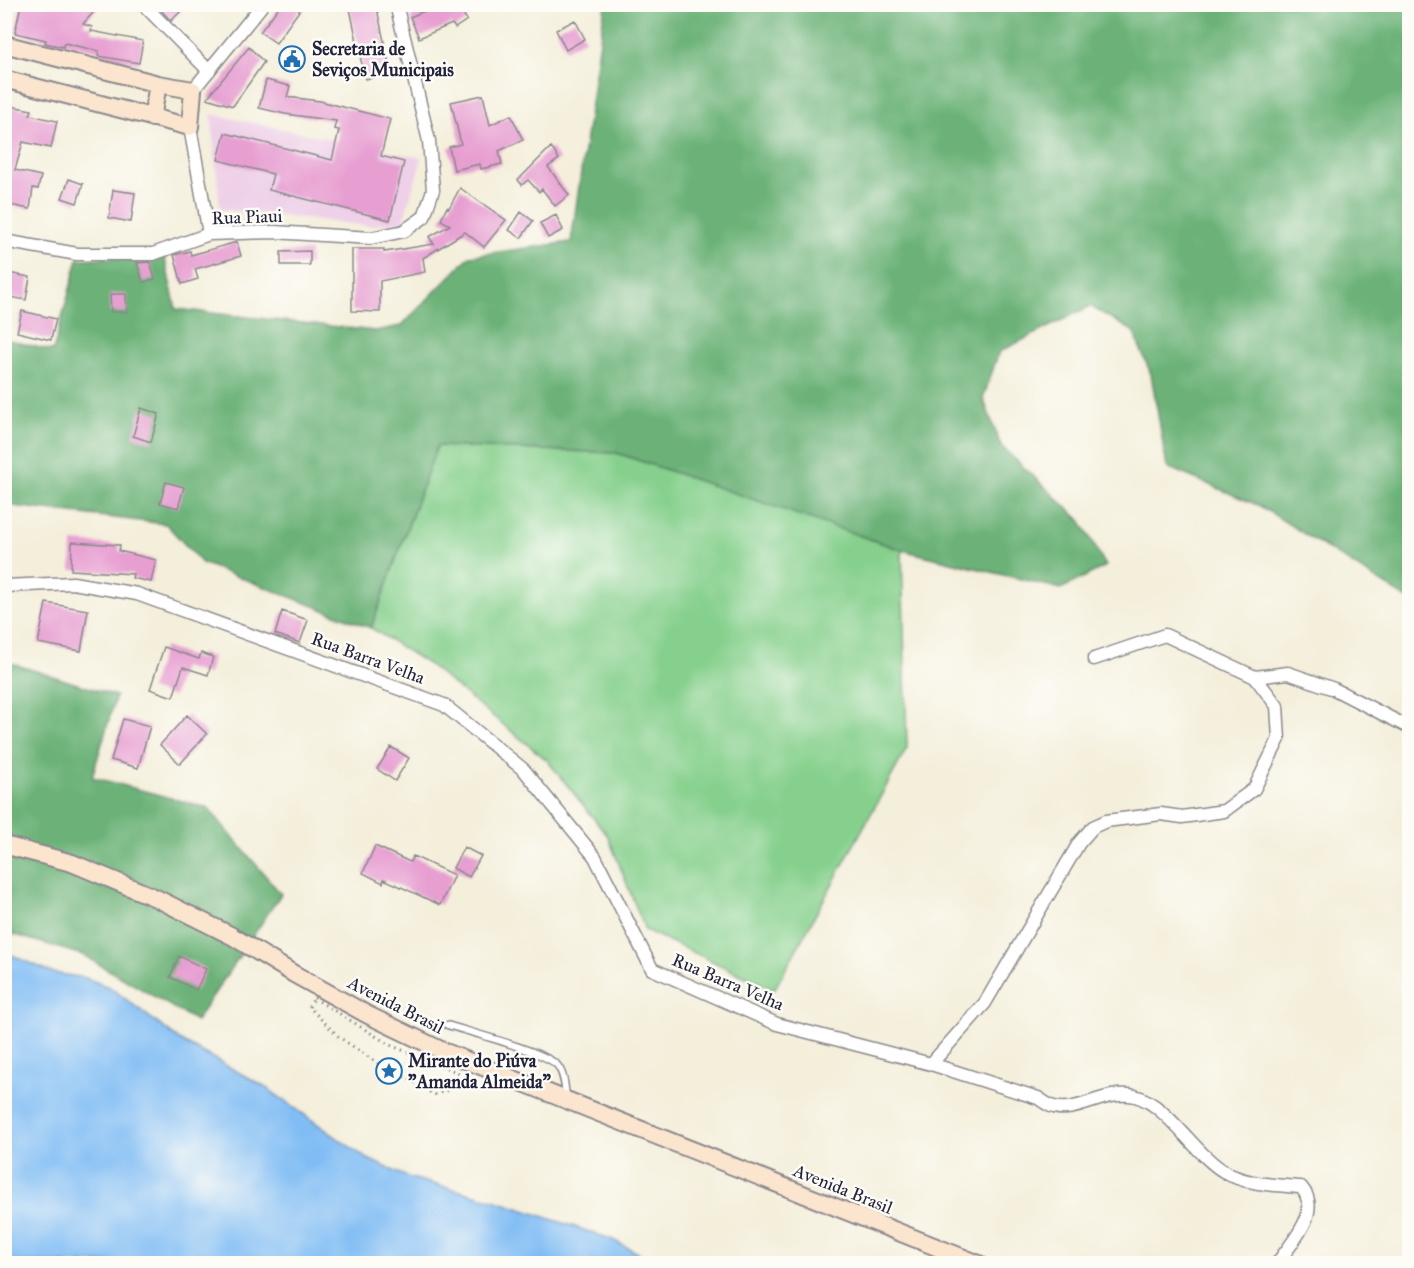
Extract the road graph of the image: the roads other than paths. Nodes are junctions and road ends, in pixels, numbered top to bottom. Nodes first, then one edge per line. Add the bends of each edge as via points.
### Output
1 (143, 4) edge
2 (263, 4) edge
3 (396, 4) edge
4 (4, 44) edge
5 (209, 71) junction
6 (4, 79) edge
7 (158, 84) junction
8 (193, 90) junction
9 (152, 118) junction
10 (190, 128) junction
11 (208, 234) junction
12 (4, 241) edge
13 (4, 586) edge
14 (1094, 659) dead end
15 (1255, 677) junction
16 (1410, 728) edge
17 (4, 845) edge
18 (447, 1025) dead end
19 (931, 1064) junction
20 (567, 1100) junction
21 (979, 1263) edge
22 (1277, 1263) edge

1 - 5 street
2 - 5 street
3 - 11 street, Rua Piaui via 429,141 433,190 424,217 404,231 371,238 274,232
4 - 7 main road
5 - 8 street
6 - 9 main road
7 - 8 main road
7 - 9 main road
8 - 10 main road
9 - 10 main road
10 - 11 street
11 - 12 street, Rua Piaui via 153,254 77,254
13 - 19 street, Rua Barra Velha via 73,583 137,594 444,705 524,770 595,857 652,969 777,1023
14 - 15 street via 1165,634
15 - 16 street via 1288,673 1334,689
15 - 19 street via 1277,706 1279,739 1254,789 1224,811 1182,817 1161,814 1093,826 1079,843 985,1003
17 - 20 main road, Avenida Brasil via 72,863 156,898 232,936 368,1015 443,1051
18 - 20 lane via 543,1056 558,1066
19 - 22 street, Rua Barra Velha via 1038,1098 1054,1107 1071,1108 1104,1096 1135,1096 1154,1106 1227,1174 1301,1187 1309,1196 1307,1218
20 - 21 main road, Avenida Brasil

